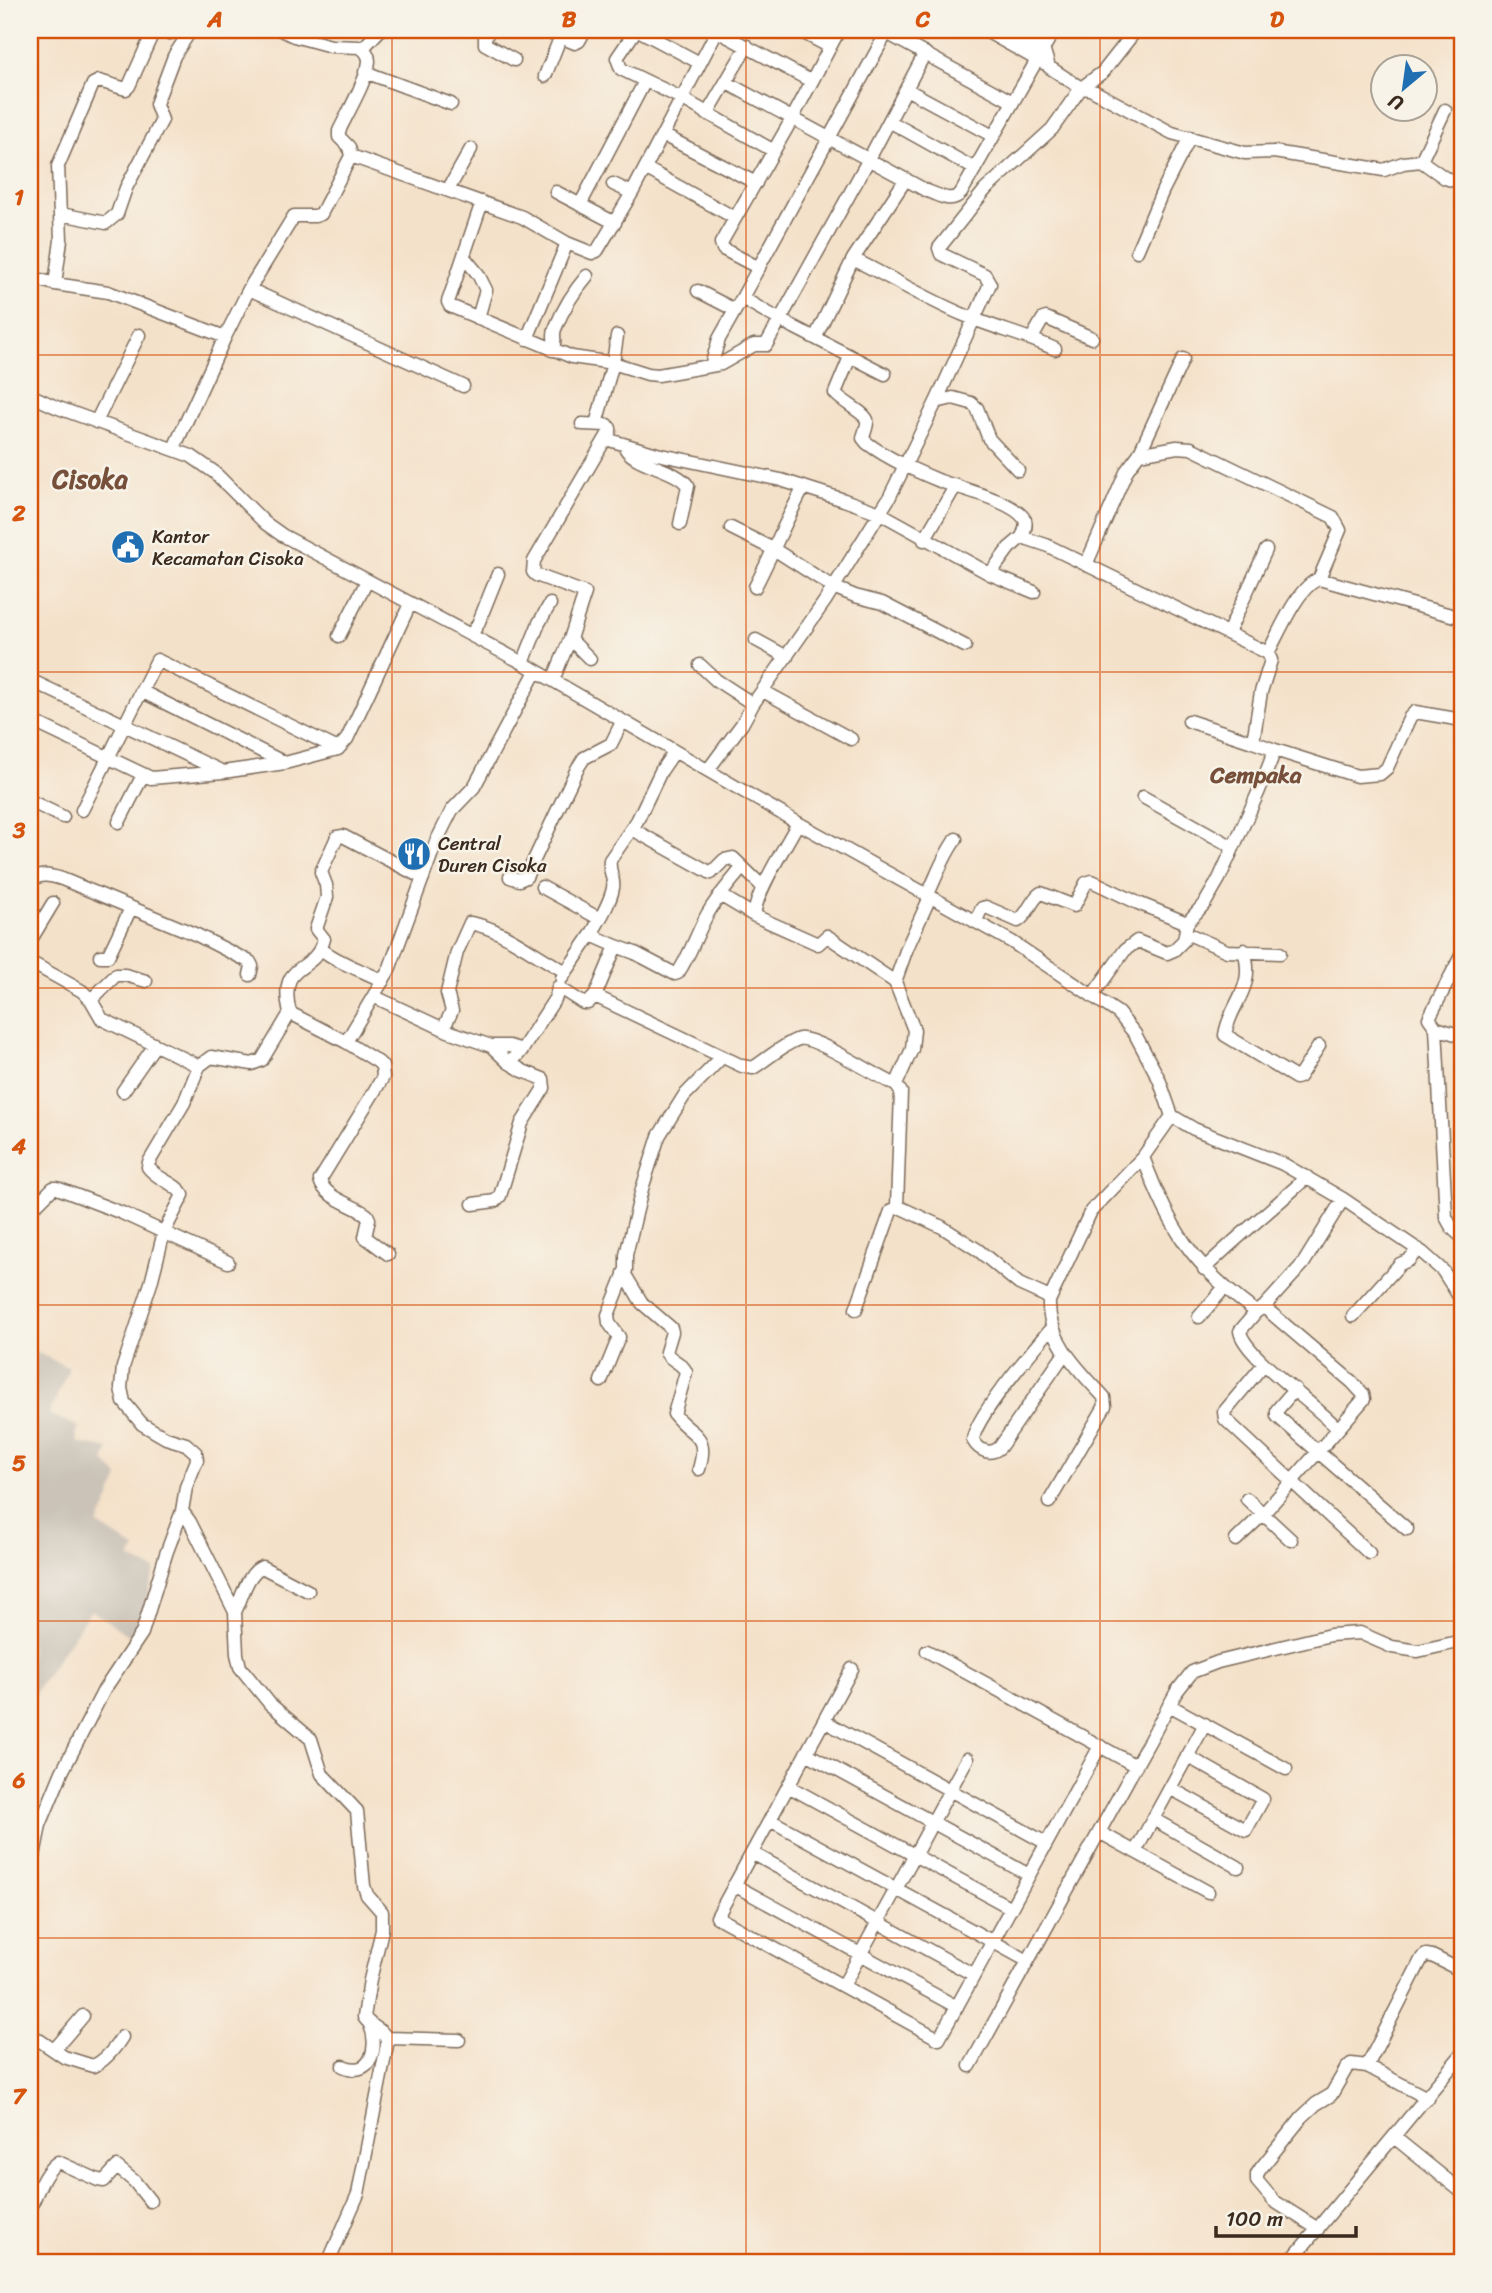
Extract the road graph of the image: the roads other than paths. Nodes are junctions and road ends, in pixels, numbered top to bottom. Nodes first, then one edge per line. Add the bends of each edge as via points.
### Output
1 (154, 30) edge
2 (163, 30) edge
3 (175, 30) edge
4 (180, 30) edge
5 (281, 30) edge
6 (380, 30) edge
7 (489, 30) edge
8 (544, 30) edge
9 (585, 30) edge
10 (637, 30) edge
11 (716, 30) edge
12 (798, 30) edge
13 (839, 30) edge
14 (984, 30) edge
15 (1007, 30) edge
16 (1054, 30) edge
17 (1136, 30) edge
18 (886, 31) edge
19 (734, 33) edge
20 (560, 38) junction
21 (747, 46) junction
22 (830, 47) junction
23 (363, 48) junction
24 (925, 53) junction
25 (1044, 59) junction
26 (514, 60) dead end
27 (700, 64) junction
28 (365, 72) junction
29 (545, 76) dead end
30 (645, 81) junction
31 (811, 81) junction
32 (727, 83) junction
33 (1081, 88) junction
34 (906, 89) junction
35 (681, 98) junction
36 (1013, 102) junction
37 (451, 104) dead end
38 (1445, 110) dead end
39 (707, 114) junction
40 (792, 119) junction
41 (890, 121) junction
42 (663, 135) junction
43 (993, 136) junction
44 (1190, 137) junction
45 (828, 139) junction
46 (471, 149) dead end
47 (774, 151) junction
48 (351, 156) junction
49 (869, 159) junction
50 (1421, 161) junction
51 (646, 168) junction
52 (975, 169) junction
53 (906, 179) junction
54 (756, 183) junction
55 (1462, 183) edge
56 (613, 184) dead end
57 (448, 190) junction
58 (556, 192) dead end
59 (632, 193) junction
60 (482, 202) junction
61 (580, 205) junction
62 (61, 214) junction
63 (735, 218) junction
64 (615, 223) junction
65 (568, 243) junction
66 (1137, 251) dead end
67 (464, 257) junction
68 (853, 259) junction
69 (759, 268) junction
70 (587, 276) dead end
71 (30, 277) edge
72 (55, 284) junction
73 (250, 289) junction
74 (698, 291) dead end
75 (742, 298) junction
76 (735, 310) junction
77 (478, 318) junction
78 (973, 318) junction
79 (780, 320) junction
80 (139, 335) dead end
81 (617, 336) dead end
82 (225, 337) junction
83 (815, 338) junction
84 (1032, 338) junction
85 (1092, 338) dead end
86 (527, 339) junction
87 (1055, 349) dead end
88 (552, 350) junction
89 (850, 357) junction
90 (1183, 359) dead end
91 (613, 362) junction
92 (711, 366) junction
93 (885, 374) dead end
94 (463, 386) dead end
95 (30, 395) edge
96 (936, 402) junction
97 (96, 422) junction
98 (582, 424) dead end
99 (596, 424) junction
100 (606, 439) junction
101 (624, 444) junction
102 (174, 448) junction
103 (1139, 454) junction
104 (906, 465) junction
105 (1018, 470) dead end
106 (956, 485) junction
107 (804, 487) junction
108 (880, 513) junction
109 (680, 524) dead end
110 (731, 527) dead end
111 (1023, 537) junction
112 (924, 540) junction
113 (775, 550) junction
114 (1266, 550) dead end
115 (1086, 565) junction
116 (498, 574) dead end
117 (990, 574) junction
118 (1319, 579) junction
119 (367, 582) junction
120 (755, 587) dead end
121 (833, 587) junction
122 (1034, 592) dead end
123 (410, 604) junction
124 (550, 604) dead end
125 (1462, 618) edge
126 (1228, 634) junction
127 (471, 635) junction
128 (339, 636) dead end
129 (570, 639) junction
130 (756, 640) dead end
131 (965, 646) dead end
132 (1268, 653) junction
133 (788, 657) junction
134 (590, 659) dead end
135 (523, 663) junction
136 (701, 665) dead end
137 (536, 671) junction
138 (30, 680) edge
139 (553, 680) junction
140 (141, 691) junction
141 (763, 691) junction
142 (753, 704) junction
143 (30, 720) edge
144 (1462, 720) edge
145 (1189, 721) dead end
146 (622, 722) junction
147 (124, 725) junction
148 (851, 739) dead end
149 (1253, 742) junction
150 (338, 749) junction
151 (1275, 750) junction
152 (674, 752) junction
153 (108, 757) junction
154 (285, 763) junction
155 (708, 770) junction
156 (223, 772) junction
157 (143, 775) junction
158 (1143, 797) dead end
159 (30, 801) edge
160 (82, 810) dead end
161 (63, 817) dead end
162 (118, 822) dead end
163 (798, 823) junction
164 (632, 829) junction
165 (956, 839) dead end
166 (1233, 847) junction
167 (742, 868) junction
168 (510, 877) dead end
169 (423, 878) junction
170 (30, 881) edge
171 (542, 887) dead end
172 (763, 887) junction
173 (720, 895) junction
174 (928, 897) junction
175 (53, 903) dead end
176 (131, 908) junction
177 (755, 916) junction
178 (600, 919) junction
179 (975, 922) junction
180 (1186, 928) junction
181 (592, 935) junction
182 (30, 941) edge
183 (616, 946) junction
184 (321, 949) junction
185 (1244, 950) junction
186 (1280, 953) dead end
187 (1462, 954) edge
188 (100, 956) dead end
189 (30, 962) edge
190 (565, 971) junction
191 (250, 975) dead end
192 (146, 981) dead end
193 (383, 982) junction
194 (895, 982) junction
195 (558, 987) junction
196 (595, 996) junction
197 (1092, 996) junction
198 (375, 998) junction
199 (91, 1000) junction
200 (290, 1013) junction
201 (1436, 1028) junction
202 (443, 1029) junction
203 (1461, 1032) edge
204 (346, 1042) junction
205 (155, 1045) junction
206 (491, 1046) junction
207 (1320, 1046) dead end
208 (522, 1050) junction
209 (722, 1057) junction
210 (508, 1062) junction
211 (199, 1066) junction
212 (896, 1085) junction
213 (123, 1091) dead end
214 (1172, 1116) junction
215 (1143, 1157) junction
216 (1307, 1177) junction
217 (1343, 1199) junction
218 (30, 1202) edge
219 (473, 1204) dead end
220 (897, 1206) junction
221 (164, 1232) junction
222 (1462, 1237) edge
223 (1418, 1249) junction
224 (388, 1254) dead end
225 (228, 1262) dead end
226 (1204, 1269) junction
227 (624, 1273) junction
228 (1225, 1287) junction
229 (1050, 1298) junction
230 (1462, 1301) edge
231 (856, 1309) dead end
232 (1260, 1309) junction
233 (1353, 1316) dead end
234 (1199, 1317) dead end
235 (1053, 1325) junction
236 (1065, 1353) junction
237 (1264, 1364) junction
238 (601, 1381) dead end
239 (1295, 1390) junction
240 (1338, 1429) junction
241 (1319, 1451) junction
242 (699, 1469) dead end
243 (1290, 1482) junction
244 (1247, 1499) dead end
245 (1049, 1502) dead end
246 (182, 1511) junction
247 (1263, 1514) junction
248 (1407, 1529) dead end
249 (1236, 1540) dead end
250 (1291, 1540) dead end
251 (1369, 1553) dead end
252 (308, 1591) dead end
253 (235, 1612) junction
254 (1462, 1641) edge
255 (927, 1651) dead end
256 (852, 1669) dead end
257 (1169, 1704) junction
258 (824, 1721) junction
259 (1205, 1724) junction
260 (1100, 1746) junction
261 (806, 1754) junction
262 (1187, 1756) junction
263 (967, 1759) dead end
264 (1136, 1766) junction
265 (1286, 1769) dead end
266 (788, 1786) junction
267 (1170, 1788) junction
268 (950, 1790) junction
269 (1153, 1819) junction
270 (770, 1820) junction
271 (932, 1822) junction
272 (1099, 1832) junction
273 (1046, 1843) junction
274 (1135, 1852) junction
275 (752, 1853) junction
276 (914, 1855) junction
277 (1238, 1867) dead end
278 (1029, 1875) junction
279 (30, 1877) edge
280 (734, 1885) junction
281 (895, 1889) junction
282 (1208, 1892) dead end
283 (1011, 1908) junction
284 (878, 1922) junction
285 (992, 1942) junction
286 (860, 1954) junction
287 (1028, 1961) junction
288 (1462, 1971) edge
289 (974, 1975) junction
290 (843, 1986) junction
291 (957, 2007) junction
292 (83, 2016) dead end
293 (370, 2025) junction
294 (30, 2034) edge
295 (122, 2038) dead end
296 (388, 2038) junction
297 (458, 2040) dead end
298 (54, 2050) junction
299 (1462, 2054) edge
300 (344, 2066) dead end
301 (970, 2066) dead end
302 (1367, 2066) junction
303 (1427, 2098) junction
304 (1394, 2137) junction
305 (1462, 2192) edge
306 (150, 2201) dead end
307 (30, 2208) edge
308 (1318, 2229) junction
309 (328, 2263) edge
310 (1289, 2263) edge

1 - 62 street via 126,89 93,83 58,166
2 - 3 street
4 - 62 street via 187,36 156,104 162,120 117,214 106,223
5 - 23 street via 331,46
6 - 23 street
7 - 26 street via 486,45
8 - 20 street
9 - 20 street via 578,42
10 - 27 street
10 - 30 street via 617,58 627,73
11 - 19 street
11 - 27 street
12 - 22 street
13 - 22 street
14 - 25 street
15 - 25 street
16 - 25 street
17 - 33 street via 1103,72
18 - 24 street
18 - 45 street
19 - 21 street
20 - 29 street
21 - 31 street
21 - 32 street
22 - 31 street
23 - 28 street via 369,60
24 - 34 street
24 - 36 street
25 - 33 street
25 - 36 street
27 - 35 street
28 - 37 street
28 - 48 street via 339,131
30 - 35 street
30 - 61 street
31 - 40 street
32 - 39 street
32 - 40 street
33 - 44 street via 1172,133
33 - 78 street via 1052,129 985,190 939,248 941,254 988,277 990,284
34 - 41 street
34 - 43 street
35 - 39 street
35 - 42 street
36 - 43 street
38 - 50 street
39 - 47 street
40 - 45 street
40 - 47 street
41 - 49 street
41 - 52 street
42 - 51 street
42 - 54 street
43 - 52 street
44 - 50 street via 1245,153 1274,152 1384,170
44 - 66 street
45 - 49 street
45 - 69 street
46 - 57 street
47 - 54 street
48 - 57 street
48 - 73 street via 325,208 315,216 295,216
49 - 53 street
49 - 79 street
50 - 55 street via 1445,178
51 - 59 street
51 - 63 street
52 - 53 street via 952,199
53 - 68 street
54 - 63 street
56 - 59 street
57 - 60 street
58 - 61 street
59 - 64 street
60 - 65 street via 522,217
60 - 67 street
61 - 64 street
62 - 72 street
63 - 69 street via 721,248
64 - 65 street via 597,251
65 - 86 street
67 - 77 street via 486,290
67 - 77 street via 448,302
68 - 78 street
68 - 83 street
69 - 75 street
70 - 88 street via 563,311
71 - 72 street
72 - 82 street via 108,292
73 - 82 street
73 - 94 street
74 - 76 street
75 - 76 street
75 - 79 street
76 - 92 street
77 - 86 street
78 - 84 street
78 - 96 street
79 - 83 street
79 - 92 street via 766,345 754,345
80 - 97 street
81 - 91 street
82 - 102 street
83 - 89 street
84 - 85 street via 1046,318
84 - 87 street
86 - 88 street
88 - 91 street
89 - 93 street
89 - 104 street via 835,393 866,418 866,443
90 - 103 street
91 - 92 street via 648,374
91 - 99 street
95 - 97 street
96 - 104 street
96 - 105 street via 953,398 971,402 989,439
97 - 102 street
98 - 99 street
99 - 100 street via 610,428
100 - 101 street
100 - 129 street via 534,561 536,575 585,593
101 - 107 street
101 - 109 street via 629,453 685,481 688,491
102 - 119 street via 214,472 282,535
103 - 115 street via 1127,470
103 - 118 street via 1191,448 1333,517 1340,530
104 - 106 street
104 - 108 street
106 - 111 street via 1018,513 1026,527
106 - 112 street
107 - 108 street
107 - 113 street
108 - 112 street
108 - 121 street
110 - 113 street
111 - 115 street
111 - 117 street
112 - 117 street
113 - 120 street
113 - 121 street
114 - 126 street
115 - 126 street
116 - 127 street
117 - 122 street
118 - 125 street
118 - 132 street via 1307,586
119 - 123 street
119 - 128 street
121 - 131 street via 882,603
121 - 133 street
123 - 127 street
123 - 150 street via 347,739
124 - 135 street
126 - 132 street
127 - 135 street
129 - 134 street
129 - 139 street
130 - 133 street
132 - 149 street via 1271,660
133 - 141 street
135 - 137 street
136 - 142 street
137 - 139 street
137 - 169 street via 474,787 452,810
138 - 147 street
139 - 146 street
140 - 147 street
140 - 150 street via 157,660
140 - 154 street
141 - 142 street
141 - 148 street
142 - 155 street
143 - 153 street
144 - 151 street via 1415,712 1380,774 1365,776
145 - 149 street
146 - 152 street
146 - 168 street via 611,744 583,758 526,877
147 - 153 street
147 - 156 street
149 - 151 street
150 - 154 street
151 - 166 street
152 - 155 street
152 - 164 street
153 - 157 street
153 - 160 street
154 - 156 street
155 - 163 street
156 - 157 street
157 - 162 street
158 - 166 street
159 - 161 street
163 - 172 street
163 - 174 street
164 - 167 street via 709,873 731,857
164 - 178 street via 610,860 613,887
165 - 174 street
166 - 180 street via 1219,879
167 - 172 street
167 - 173 street
169 - 184 street via 337,837 321,872 327,890 316,928 324,937
169 - 193 street
170 - 176 street via 48,874
171 - 178 street
172 - 177 street
173 - 177 street
173 - 183 street via 678,973
174 - 179 street
174 - 194 street
175 - 182 street
176 - 188 street via 108,956
176 - 191 street via 243,956 252,966
177 - 194 street via 818,944 827,936
178 - 181 street
179 - 180 street via 986,907 1018,921 1041,893 1074,906 1091,881
179 - 197 street
180 - 185 street via 1227,951
180 - 197 street via 1184,940 1171,952 1142,942 1132,944
181 - 183 street
181 - 190 street
183 - 196 street
184 - 193 street
184 - 200 street via 290,979 286,996
185 - 186 street
185 - 207 street via 1248,975 1225,1035 1296,1078
187 - 201 street via 1429,1018
189 - 199 street
190 - 195 street
190 - 202 street via 512,939 470,923 457,952 447,993 452,1012
192 - 199 street via 116,975
193 - 198 street
194 - 212 street via 914,1030 912,1049
195 - 196 street via 583,1003
195 - 208 street
196 - 209 street
197 - 214 street via 1118,1013 1135,1034
198 - 202 street
198 - 204 street
199 - 205 street via 102,1019
200 - 204 street
200 - 211 street via 262,1060 252,1064 211,1057
201 - 203 street
201 - 222 street via 1446,1217
202 - 206 street
204 - 224 street via 377,1062 383,1077 320,1180 328,1193 367,1215 365,1237
205 - 211 street
205 - 213 street
206 - 208 street
206 - 210 street
208 - 210 street
209 - 212 street via 753,1068 806,1038
209 - 227 street via 684,1096 659,1136
210 - 219 street via 543,1079 545,1086 522,1123 500,1196
211 - 221 street via 184,1103 149,1162 151,1172 183,1195
212 - 220 street via 901,1092
214 - 215 street
214 - 216 street
215 - 226 street via 1163,1209
215 - 229 street via 1091,1211
216 - 217 street
216 - 226 street
217 - 223 street
217 - 232 street via 1303,1264
218 - 221 street via 38,1203 57,1188
220 - 229 street via 942,1227 1018,1284
220 - 231 street via 891,1211
221 - 225 street
221 - 246 street via 123,1367 121,1388 124,1402 142,1424 196,1453
223 - 230 street via 1443,1271
223 - 233 street
226 - 228 street
227 - 238 street via 608,1314 620,1337
227 - 242 street via 642,1303 671,1328 667,1355 686,1372 674,1414 701,1440
228 - 232 street
228 - 234 street
229 - 235 street
232 - 237 street via 1240,1331
232 - 240 street via 1363,1394 1360,1405
235 - 236 street
235 - 236 street via 976,1428 976,1446 990,1453 1000,1447
236 - 245 street via 1104,1397 1105,1406
237 - 239 street
237 - 243 street via 1224,1412 1225,1419
239 - 240 street
239 - 241 street via 1277,1416
240 - 241 street
241 - 243 street
241 - 248 street
243 - 247 street
243 - 251 street
244 - 247 street
246 - 253 street
246 - 279 street via 142,1633 104,1690 62,1772 40,1825
247 - 249 street
247 - 250 street
252 - 253 street via 262,1567 251,1575
253 - 293 street via 240,1667 270,1704 311,1739 322,1774 357,1811 367,1895 382,1912 383,1922 364,2017
254 - 257 street via 1418,1651 1392,1647 1360,1633 1331,1635 1192,1672
255 - 260 street
256 - 258 street
257 - 259 street
257 - 264 street
258 - 261 street
258 - 268 street
259 - 262 street
259 - 265 street
260 - 264 street
260 - 273 street
261 - 266 street
261 - 271 street
262 - 267 street
262 - 267 street via 1263,1799 1246,1830
263 - 268 street
264 - 272 street
266 - 270 street
266 - 276 street
267 - 269 street
268 - 271 street
268 - 273 street
269 - 274 street
269 - 277 street
270 - 275 street
270 - 281 street
271 - 276 street
271 - 278 street
272 - 274 street
272 - 287 street
273 - 278 street
274 - 282 street
275 - 280 street
275 - 284 street
276 - 281 street
276 - 283 street
278 - 283 street
280 - 286 street
280 - 290 street via 717,1917
281 - 284 street
281 - 285 street
283 - 285 street
284 - 286 street
284 - 289 street
285 - 287 street
285 - 289 street
286 - 290 street
286 - 291 street
287 - 301 street
288 - 302 street via 1432,1956 1422,1958
289 - 291 street
290 - 291 street via 939,2039
292 - 298 street
293 - 296 street
293 - 300 street via 374,2045 368,2062 352,2070
294 - 298 street
295 - 298 street via 93,2066 68,2060
296 - 297 street
296 - 309 street via 358,2194
299 - 303 street
302 - 303 street
302 - 308 street via 1351,2064 1346,2068 1331,2095 1302,2117 1257,2174 1257,2181 1274,2201
303 - 304 street
304 - 305 street
304 - 308 street
306 - 307 street via 117,2167 104,2181 58,2162
308 - 310 street

